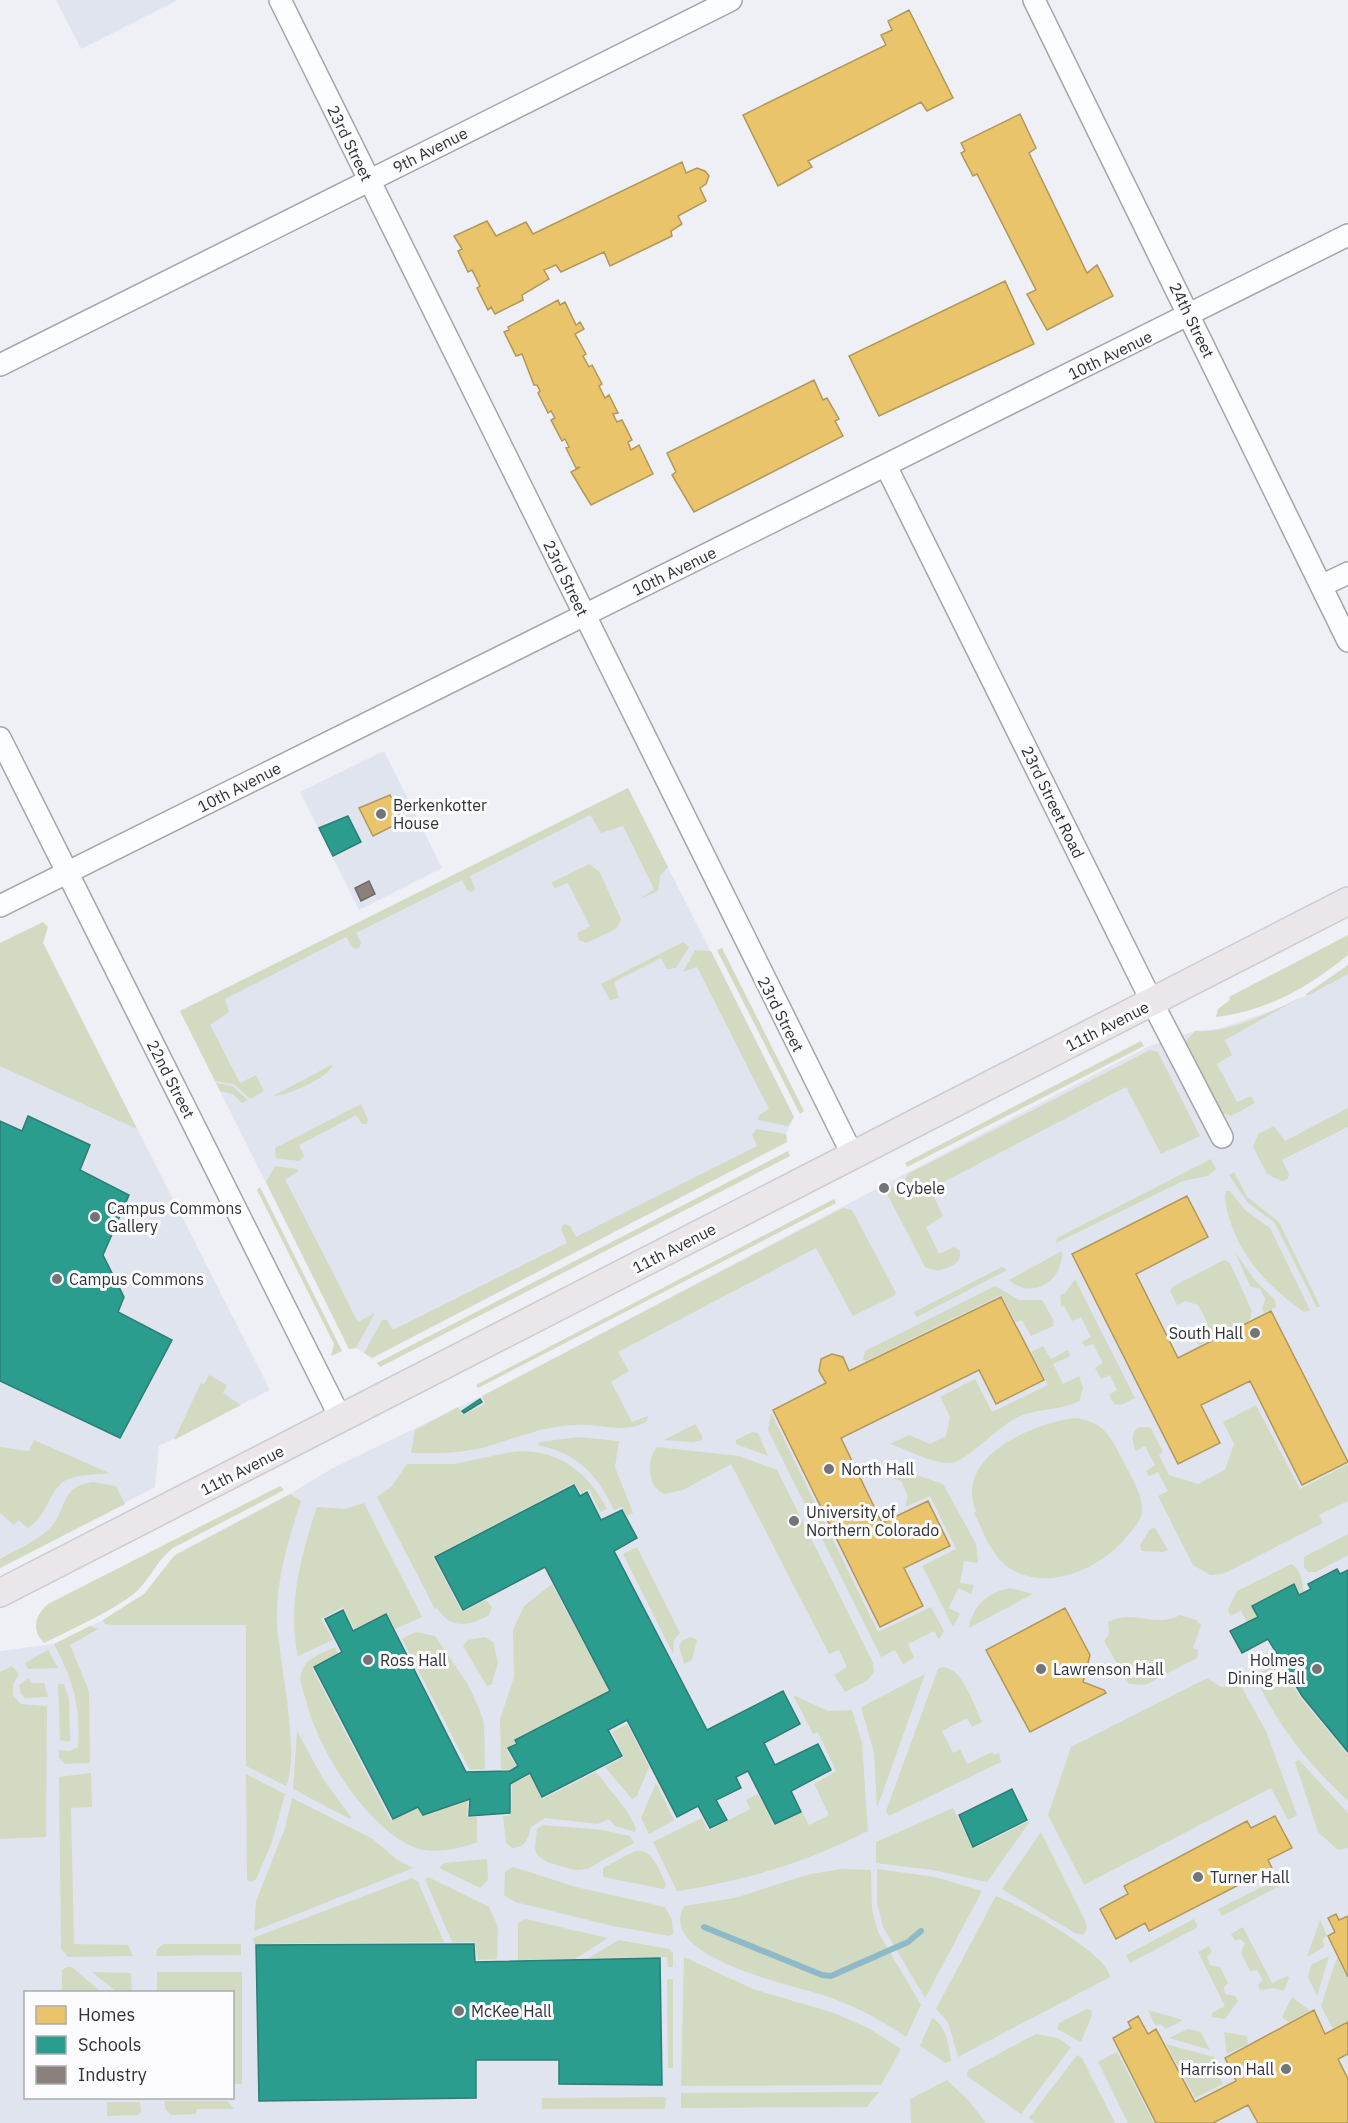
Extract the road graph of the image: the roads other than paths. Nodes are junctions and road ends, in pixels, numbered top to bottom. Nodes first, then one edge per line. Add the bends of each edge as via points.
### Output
1 (280, 0) edge
2 (731, 0) edge
3 (1034, 0) edge
4 (369, 181) junction
5 (1348, 235) edge
6 (1190, 315) junction
7 (0, 365) edge
8 (886, 466) junction
9 (1348, 573) edge
10 (1321, 586) junction
11 (585, 615) junction
12 (1348, 641) edge
13 (0, 738) edge
14 (67, 873) junction
15 (1348, 901) edge
16 (0, 906) edge
17 (1152, 1002) junction
18 (1222, 1137) dead end
19 (853, 1156) junction
20 (341, 1419) junction
21 (0, 1593) edge

1 - 4 street, 23rd Street
2 - 4 street, 9th Avenue
3 - 6 street, 24th Street
4 - 7 street, 9th Avenue
4 - 11 street, 23rd Street
5 - 6 street, 10th Avenue
6 - 8 street, 10th Avenue
6 - 10 street, 24th Street
8 - 11 street, 10th Avenue
8 - 17 street, 23rd Street Road
9 - 10 street
10 - 12 street, 24th Street
11 - 14 street, 10th Avenue
11 - 19 street, 23rd Street
13 - 14 street, 22nd Street
14 - 16 street, 10th Avenue
14 - 20 street, 22nd Street
15 - 17 main road, 11th Avenue
17 - 18 street, 23rd Street Road
17 - 19 main road, 11th Avenue
19 - 20 main road, 11th Avenue
20 - 21 main road, 11th Avenue

